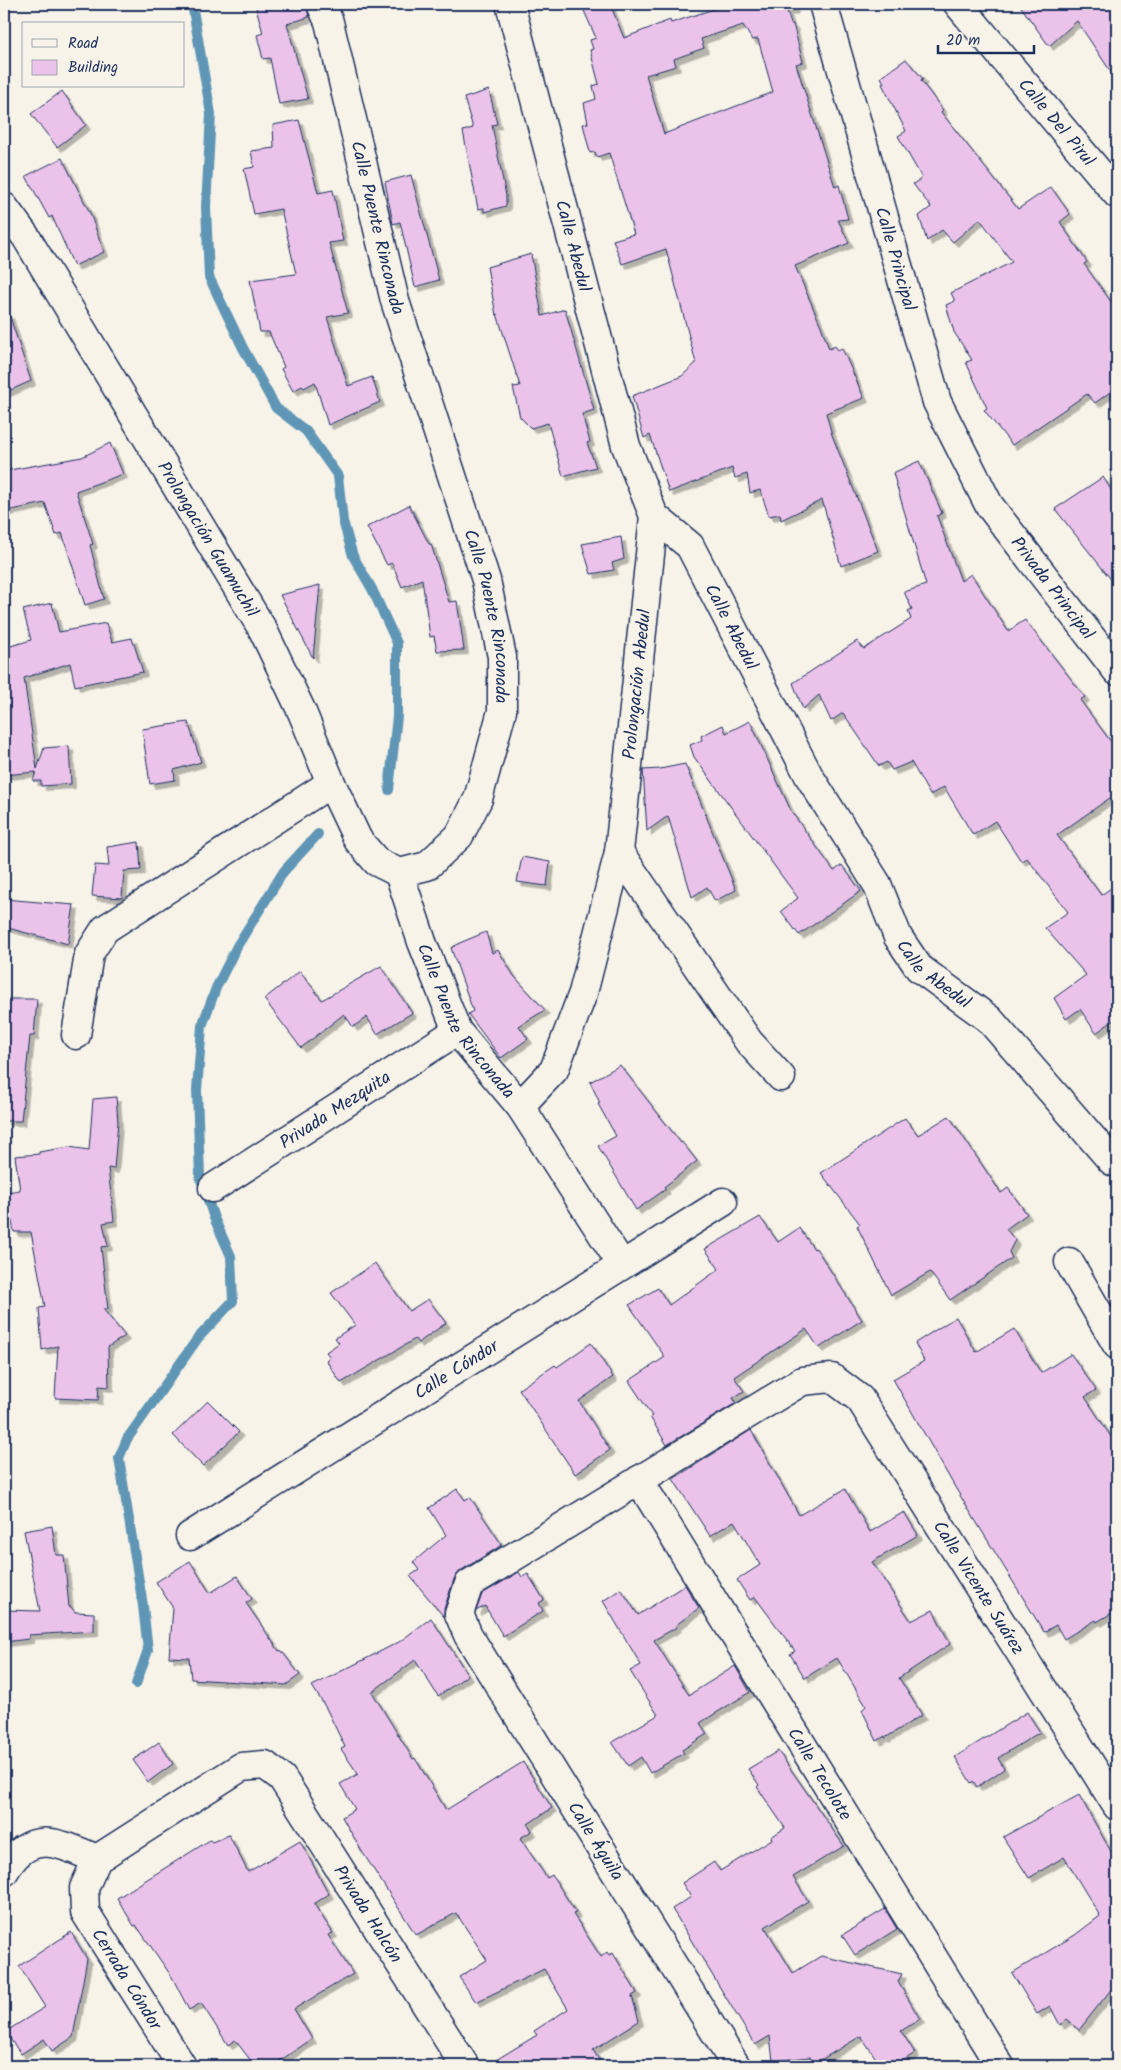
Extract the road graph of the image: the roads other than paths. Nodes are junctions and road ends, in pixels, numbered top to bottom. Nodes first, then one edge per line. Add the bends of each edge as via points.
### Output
1 (320, 4) edge
2 (510, 4) edge
3 (823, 4) edge
4 (958, 4) edge
5 (1117, 194) edge
6 (4, 207) edge
7 (989, 506) joint
8 (654, 516) junction
9 (1117, 671) edge
10 (331, 783) junction
11 (620, 852) junction
12 (399, 873) junction
13 (457, 1031) junction
14 (76, 1035) dead end
15 (781, 1077) dead end
16 (520, 1106) junction
17 (1117, 1163) edge
18 (213, 1188) dead end
19 (723, 1202) dead end
20 (1069, 1262) dead end
21 (622, 1265) junction
22 (1117, 1345) edge
23 (639, 1480) junction
24 (190, 1536) dead end
25 (1117, 1806) edge
26 (97, 1859) junction
27 (4, 1872) edge
28 (182, 2066) edge
29 (465, 2066) edge
30 (736, 2066) edge
31 (1000, 2066) edge

1 - 12 street, Calle Puente Rinconada via 329,22 395,301 486,580 502,658 502,711 478,799 460,836 428,866
2 - 8 street, Calle Abedul via 626,446
3 - 7 street, Calle Principal via 937,402
4 - 5 street, Calle Del Pirul
6 - 10 street, Prolongación Guamuchil via 26,237 263,630
7 - 9 street, Privada Principal
8 - 11 street, Prolongación Abedul
8 - 17 street, Calle Abedul via 690,546 809,776 878,884 898,937 919,968 989,1019
10 - 12 street, Prolongación Guamuchil via 358,840 377,862
10 - 14 street via 105,929 89,954
11 - 15 street via 748,1042
11 - 16 street, Prolongación Abedul via 583,993 554,1070
12 - 13 street, Calle Puente Rinconada
13 - 16 street, Calle Puente Rinconada
13 - 18 street, Privada Mezquita
16 - 21 street, Calle Puente Rinconada
19 - 21 street, Calle Cóndor
20 - 22 street
21 - 24 street, Calle Cóndor
23 - 25 street, Calle Vicente Suárez via 802,1381 832,1378 860,1399
23 - 30 street, Calle Águila via 469,1584 459,1614 468,1636
23 - 31 street, Calle Tecolote
26 - 27 street via 59,1844 36,1842 12,1859
26 - 28 street, Cerrada Cóndor via 84,1888 85,1912
26 - 29 street, Privada Halcón via 241,1767 265,1766 282,1778

